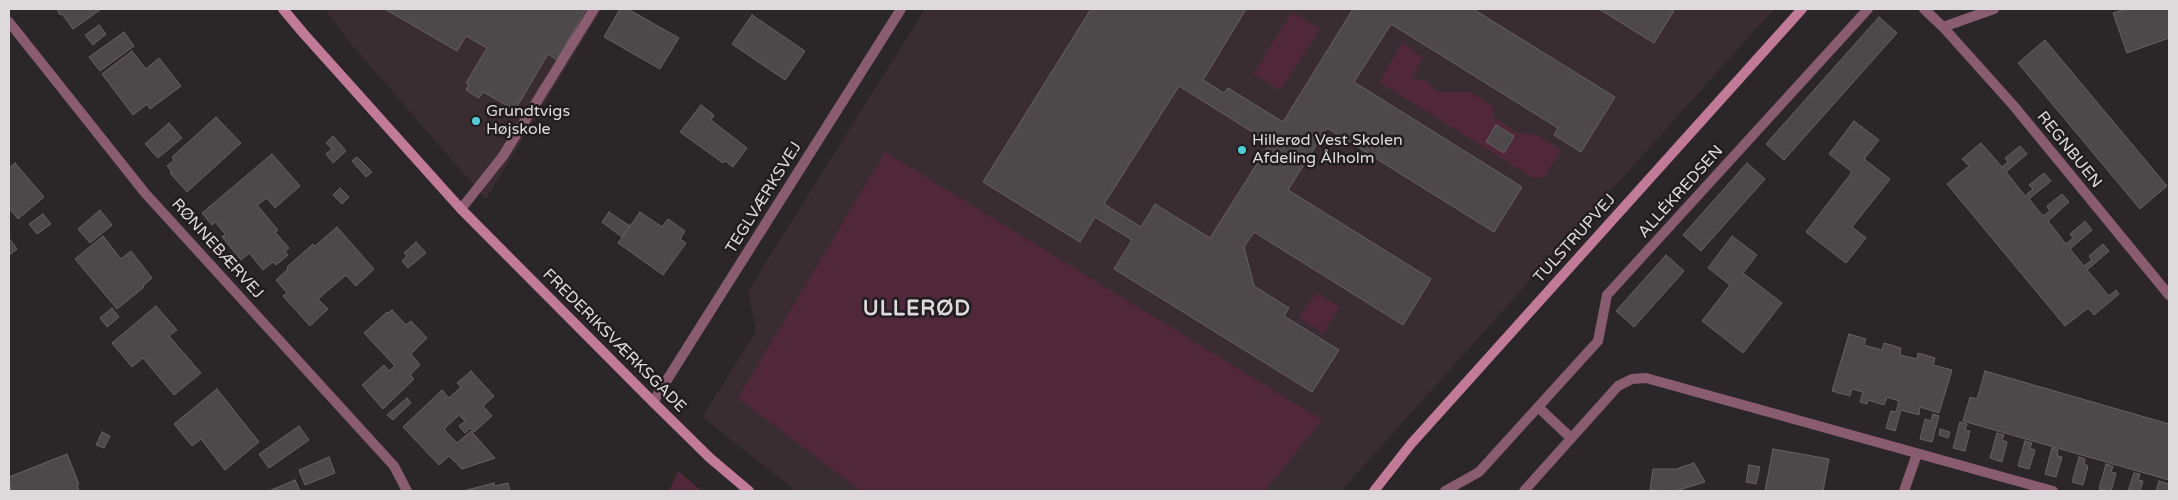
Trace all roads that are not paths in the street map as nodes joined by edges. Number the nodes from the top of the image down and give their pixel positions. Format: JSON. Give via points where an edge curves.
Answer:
{"nodes":[{"id":1,"x":283,"y":9,"type":"edge"},
{"id":2,"x":594,"y":9,"type":"edge"},
{"id":3,"x":900,"y":9,"type":"edge"},
{"id":4,"x":1802,"y":9,"type":"edge"},
{"id":5,"x":1868,"y":9,"type":"edge"},
{"id":6,"x":1924,"y":9,"type":"edge"},
{"id":7,"x":1994,"y":9,"type":"edge"},
{"id":8,"x":9,"y":22,"type":"edge"},
{"id":9,"x":1942,"y":27,"type":"junction"},
{"id":10,"x":461,"y":209,"type":"junction"},
{"id":11,"x":2169,"y":295,"type":"edge"},
{"id":12,"x":653,"y":402,"type":"junction"},
{"id":13,"x":1538,"y":407,"type":"junction"},
{"id":14,"x":1571,"y":438,"type":"junction"},
{"id":15,"x":1917,"y":454,"type":"junction"},
{"id":16,"x":407,"y":491,"type":"edge"},
{"id":17,"x":748,"y":491,"type":"edge"},
{"id":18,"x":1374,"y":491,"type":"edge"},
{"id":19,"x":1445,"y":491,"type":"edge"},
{"id":20,"x":1524,"y":491,"type":"edge"},
{"id":21,"x":1904,"y":491,"type":"edge"},
{"id":22,"x":2053,"y":491,"type":"edge"}],
"edges":[{"from":1,"to":10,"type":"street","name":"FREDERIKSVÆRKSGADE"},
{"from":2,"to":10,"type":"street","via":[[504,156]]},
{"from":3,"to":12,"type":"street","name":"TEGLVÆRKSVEJ"},
{"from":4,"to":18,"type":"street","name":"TULSTRUPVEJ","via":[[1411,444]]},
{"from":5,"to":13,"type":"street","name":"ALLÉKREDSEN","via":[[1607,295],[1598,341]]},
{"from":6,"to":9,"type":"street","name":"REGNBUEN"},
{"from":7,"to":9,"type":"street"},
{"from":8,"to":16,"type":"street","name":"RØNNEBÆRVEJ","via":[[145,193],[394,466]]},
{"from":9,"to":11,"type":"street","name":"REGNBUEN","via":[[2012,105]]},
{"from":10,"to":12,"type":"street","name":"FREDERIKSVÆRKSGADE"},
{"from":12,"to":17,"type":"street","name":"FREDERIKSVÆRKSGADE"},
{"from":13,"to":14,"type":"street"},
{"from":13,"to":19,"type":"street","name":"ALLÉKREDSEN","via":[[1479,472]]},
{"from":14,"to":15,"type":"street","via":[[1618,386],[1632,379],[1646,378]]},
{"from":14,"to":20,"type":"street"},
{"from":15,"to":21,"type":"street"},
{"from":15,"to":22,"type":"street"}]}
